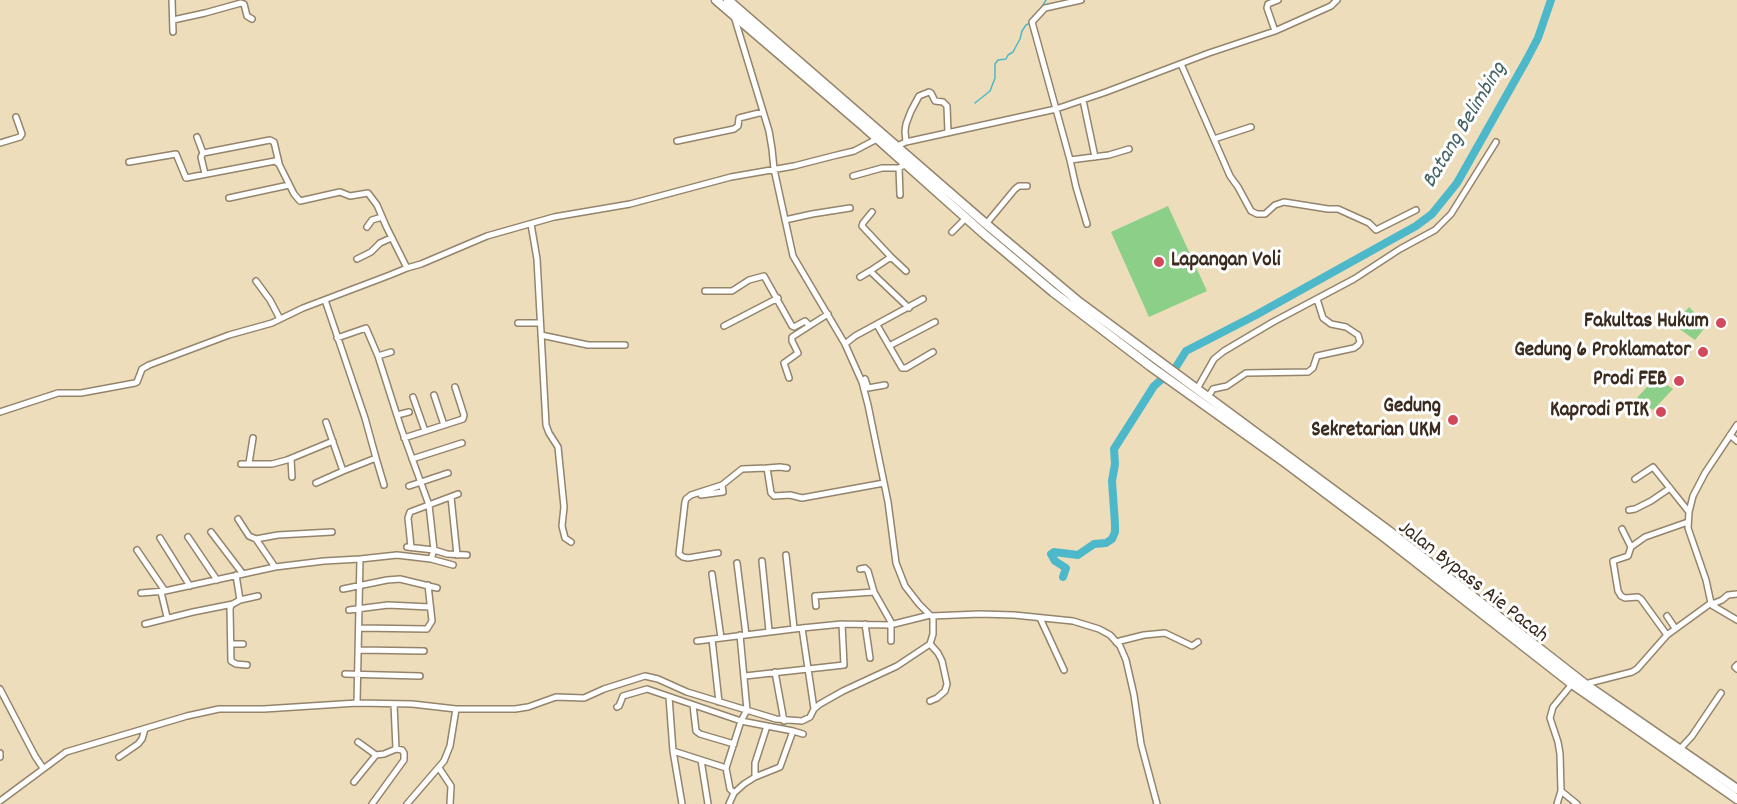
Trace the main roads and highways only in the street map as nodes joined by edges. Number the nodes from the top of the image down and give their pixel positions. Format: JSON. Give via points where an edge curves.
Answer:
{"nodes":[{"id":1,"x":716,"y":0,"type":"edge"},
{"id":2,"x":728,"y":0,"type":"edge"},
{"id":3,"x":961,"y":208,"type":"junction"},
{"id":4,"x":1192,"y":389,"type":"junction"},
{"id":5,"x":1541,"y":655,"type":"junction"},
{"id":6,"x":1622,"y":714,"type":"junction"},
{"id":7,"x":1737,"y":789,"type":"edge"},
{"id":8,"x":1737,"y":799,"type":"edge"}],
"edges":[{"from":1,"to":3,"type":"highway","via":[[903,166]]},
{"from":2,"to":3,"type":"highway","via":[[897,146]]},
{"from":3,"to":4,"type":"highway"},
{"from":3,"to":4,"type":"highway","via":[[967,218],[1053,292],[1150,366]]},
{"from":4,"to":5,"type":"highway","name":"Jalan Bypass Aie Pacah"},
{"from":4,"to":5,"type":"highway","via":[[1389,531]]},
{"from":5,"to":6,"type":"highway"},
{"from":5,"to":6,"type":"highway","name":"Jalan Bypass Aie Pacah","via":[[1572,684]]},
{"from":6,"to":7,"type":"highway"},
{"from":6,"to":8,"type":"highway","name":"Jalan Bypass Aie Pacah"}]}
